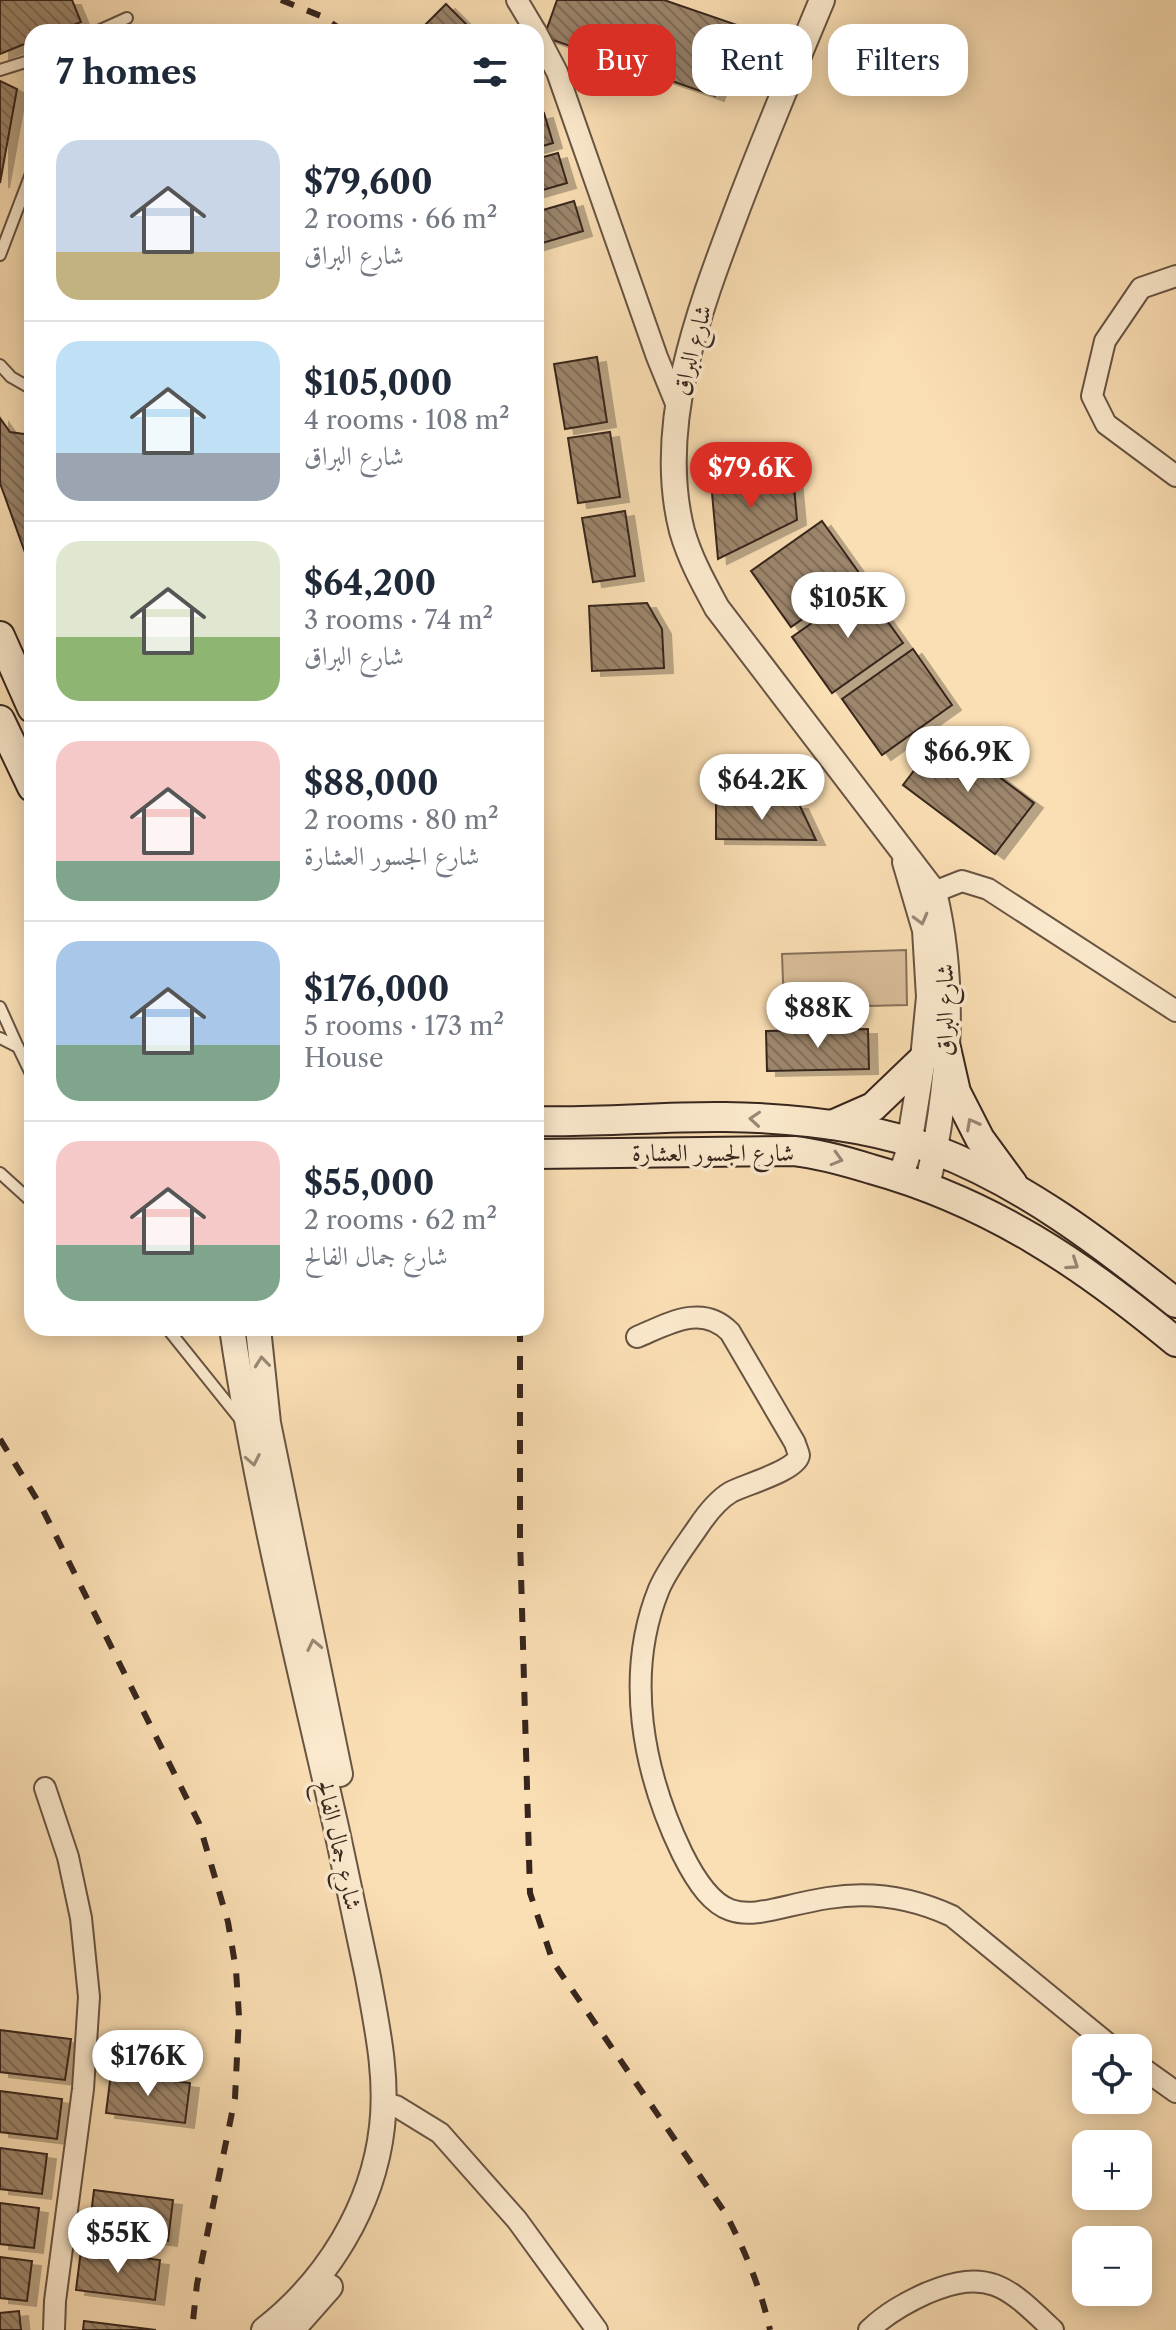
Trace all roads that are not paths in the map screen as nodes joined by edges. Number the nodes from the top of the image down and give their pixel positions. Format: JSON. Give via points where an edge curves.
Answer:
{"nodes":[{"id":1,"x":517,"y":0,"type":"edge"},
{"id":2,"x":822,"y":0,"type":"edge"},
{"id":3,"x":127,"y":18,"type":"dead end"},
{"id":4,"x":114,"y":24,"type":"edge"},
{"id":5,"x":531,"y":24,"type":"edge"},
{"id":6,"x":544,"y":47,"type":"edge"},
{"id":7,"x":24,"y":62,"type":"edge"},
{"id":8,"x":0,"y":70,"type":"edge"},
{"id":9,"x":24,"y":192,"type":"edge"},
{"id":10,"x":0,"y":255,"type":"edge"},
{"id":11,"x":1176,"y":276,"type":"edge"},
{"id":12,"x":0,"y":365,"type":"edge"},
{"id":13,"x":24,"y":384,"type":"edge"},
{"id":14,"x":677,"y":406,"type":"junction"},
{"id":15,"x":1176,"y":476,"type":"edge"},
{"id":16,"x":0,"y":636,"type":"edge"},
{"id":17,"x":24,"y":690,"type":"edge"},
{"id":18,"x":0,"y":720,"type":"edge"},
{"id":19,"x":24,"y":770,"type":"edge"},
{"id":20,"x":899,"y":845,"type":"junction"},
{"id":21,"x":934,"y":892,"type":"junction"},
{"id":22,"x":0,"y":1007,"type":"edge"},
{"id":23,"x":1176,"y":1011,"type":"edge"},
{"id":24,"x":0,"y":1038,"type":"edge"},
{"id":25,"x":18,"y":1047,"type":"junction"},
{"id":26,"x":934,"y":1053,"type":"junction"},
{"id":27,"x":24,"y":1059,"type":"edge"},
{"id":28,"x":544,"y":1121,"type":"edge"},
{"id":29,"x":832,"y":1125,"type":"junction"},
{"id":30,"x":922,"y":1147,"type":"junction"},
{"id":31,"x":544,"y":1154,"type":"edge"},
{"id":32,"x":0,"y":1173,"type":"edge"},
{"id":33,"x":900,"y":1177,"type":"junction"},
{"id":34,"x":927,"y":1186,"type":"junction"},
{"id":35,"x":1016,"y":1188,"type":"junction"},
{"id":36,"x":24,"y":1195,"type":"edge"},
{"id":37,"x":1176,"y":1303,"type":"edge"},
{"id":38,"x":173,"y":1336,"type":"edge"},
{"id":39,"x":233,"y":1336,"type":"edge"},
{"id":40,"x":259,"y":1336,"type":"edge"},
{"id":41,"x":637,"y":1337,"type":"dead end"},
{"id":42,"x":1176,"y":1342,"type":"edge"},
{"id":43,"x":246,"y":1427,"type":"junction"},
{"id":44,"x":45,"y":1788,"type":"dead end"},
{"id":45,"x":1096,"y":2034,"type":"edge"},
{"id":46,"x":1152,"y":2075,"type":"edge"},
{"id":47,"x":1176,"y":2092,"type":"edge"},
{"id":48,"x":396,"y":2106,"type":"junction"},
{"id":49,"x":54,"y":2330,"type":"edge"},
{"id":50,"x":264,"y":2330,"type":"edge"},
{"id":51,"x":292,"y":2330,"type":"edge"},
{"id":52,"x":597,"y":2330,"type":"edge"},
{"id":53,"x":869,"y":2330,"type":"edge"},
{"id":54,"x":1053,"y":2330,"type":"edge"}],
"edges":[{"from":1,"to":5,"type":"street"},
{"from":2,"to":14,"type":"street","name":"شارع البراق","via":[[696,322]]},
{"from":3,"to":4,"type":"lane"},
{"from":6,"to":14,"type":"street"},
{"from":7,"to":8,"type":"lane"},
{"from":9,"to":10,"type":"lane"},
{"from":11,"to":15,"type":"street","via":[[1141,288],[1105,341],[1092,396],[1106,424]]},
{"from":12,"to":13,"type":"lane"},
{"from":14,"to":20,"type":"street","name":"شارع البراق","via":[[677,494],[682,530],[697,571],[717,608]]},
{"from":16,"to":17,"type":"main road"},
{"from":18,"to":19,"type":"main road"},
{"from":20,"to":21,"type":"street","name":"شارع البراق"},
{"from":20,"to":26,"type":"street","name":"شارع البراق","one_way":true,"via":[[925,930]]},
{"from":21,"to":23,"type":"street","via":[[962,881],[988,889]]},
{"from":21,"to":26,"type":"street","name":"شارع البراق","via":[[946,959]]},
{"from":22,"to":25,"type":"lane"},
{"from":24,"to":25,"type":"lane"},
{"from":25,"to":27,"type":"lane"},
{"from":26,"to":29,"type":"main road","via":[[873,1107]]},
{"from":26,"to":30,"type":"street","name":"شارع البراق"},
{"from":35,"to":26,"type":"main road","one_way":true,"via":[[980,1139]]},
{"from":29,"to":28,"type":"main road","name":"شارع الجسور العشارة","one_way":true,"via":[[727,1117]]},
{"from":29,"to":30,"type":"main road","name":"شارع الجسور العشارة"},
{"from":30,"to":33,"type":"street","name":"شارع البراق"},
{"from":30,"to":34,"type":"street","name":"شارع البراق"},
{"from":30,"to":35,"type":"main road","name":"شارع الجسور العشارة"},
{"from":31,"to":33,"type":"main road","name":"شارع الجسور العشارة","one_way":true,"via":[[794,1151]]},
{"from":32,"to":36,"type":"lane"},
{"from":33,"to":34,"type":"main road","name":"شارع الجسور العشارة"},
{"from":34,"to":42,"type":"main road","name":"شارع الجسور العشارة","one_way":true,"via":[[998,1217],[1058,1254],[1117,1293]]},
{"from":35,"to":37,"type":"main road","name":"شارع الجسور العشارة"},
{"from":38,"to":43,"type":"lane"},
{"from":39,"to":43,"type":"street","name":"شارع جمال الفالح"},
{"from":48,"to":40,"type":"street","name":"شارع جمال الفالح","one_way":true,"via":[[389,2023],[268,1423]]},
{"from":41,"to":45,"type":"street","via":[[680,1319],[719,1321],[799,1454],[788,1468],[720,1501],[660,1586],[646,1627],[641,1658],[644,1740],[666,1819],[694,1877],[715,1903],[735,1912],[760,1914],[829,1898],[882,1896],[924,1903],[952,1916]]},
{"from":43,"to":50,"type":"street","name":"شارع جمال الفالح","one_way":true,"via":[[359,1935],[378,2028],[384,2101],[372,2176],[361,2207],[318,2277]]},
{"from":44,"to":49,"type":"street","via":[[78,1902],[89,1997]]},
{"from":46,"to":47,"type":"street"},
{"from":48,"to":51,"type":"street","name":"شارع جمال الفالح","via":[[381,2192],[355,2251]]},
{"from":48,"to":52,"type":"street","via":[[450,2144],[517,2220]]},
{"from":53,"to":54,"type":"street","via":[[899,2305],[952,2282],[976,2280],[1019,2299]]}]}
